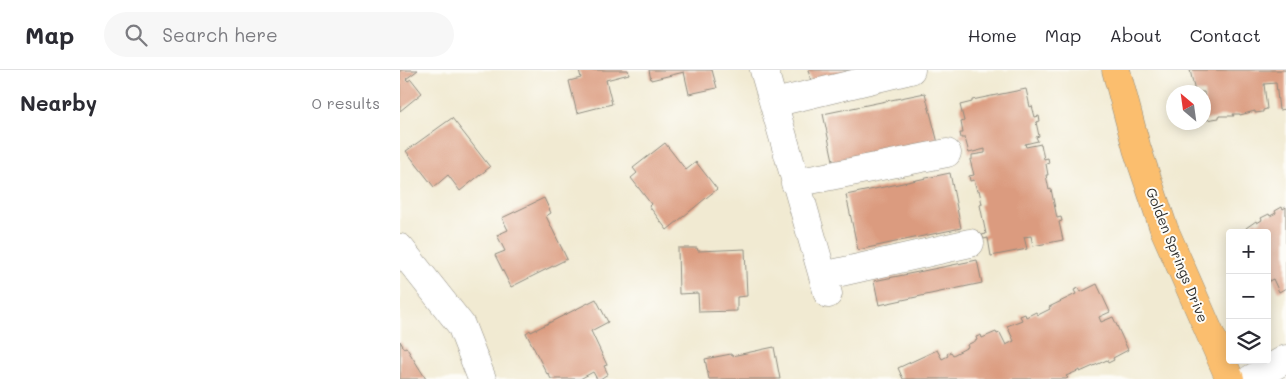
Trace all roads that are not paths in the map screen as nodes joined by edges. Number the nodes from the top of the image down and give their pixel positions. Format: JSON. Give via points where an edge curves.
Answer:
{"nodes":[{"id":1,"x":764,"y":70,"type":"edge"},
{"id":2,"x":911,"y":70,"type":"edge"},
{"id":3,"x":1116,"y":70,"type":"edge"},
{"id":4,"x":774,"y":103,"type":"junction"},
{"id":5,"x":946,"y":153,"type":"dead end"},
{"id":6,"x":795,"y":183,"type":"junction"},
{"id":7,"x":970,"y":244,"type":"dead end"},
{"id":8,"x":400,"y":248,"type":"edge"},
{"id":9,"x":1286,"y":359,"type":"edge"},
{"id":10,"x":482,"y":379,"type":"edge"},
{"id":11,"x":1230,"y":379,"type":"edge"},
{"id":12,"x":1251,"y":379,"type":"edge"}],
"edges":[{"from":1,"to":4,"type":"street"},
{"from":2,"to":4,"type":"street"},
{"from":3,"to":11,"type":"main road","name":"Golden Springs Drive","via":[[1137,149],[1164,229]]},
{"from":4,"to":6,"type":"street"},
{"from":5,"to":6,"type":"street"},
{"from":6,"to":7,"type":"street","via":[[825,285]]},
{"from":8,"to":10,"type":"street","via":[[461,325]]},
{"from":9,"to":12,"type":"street"}]}
